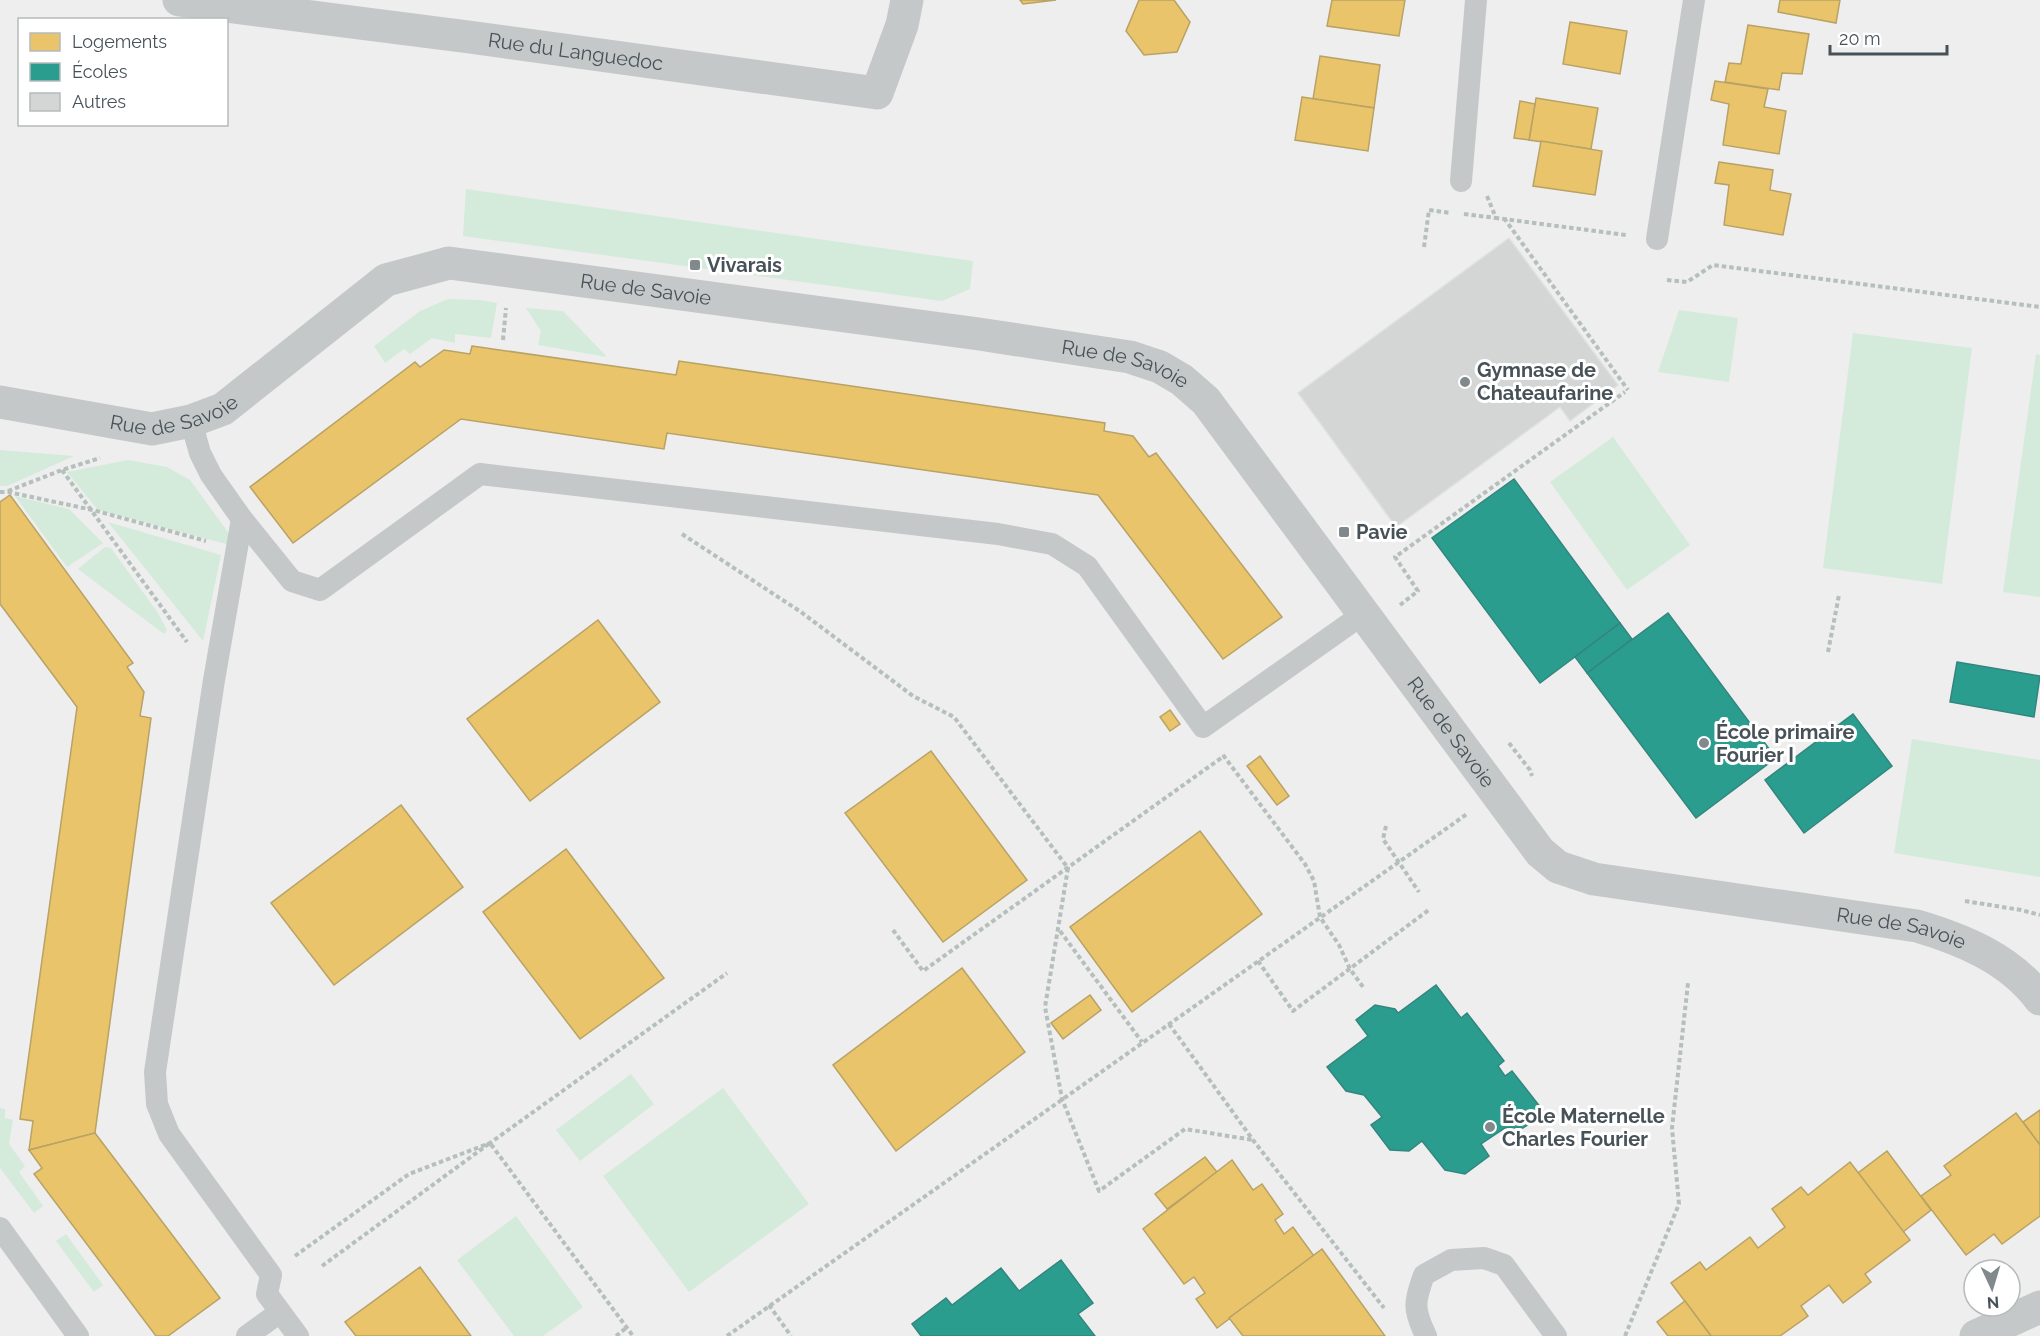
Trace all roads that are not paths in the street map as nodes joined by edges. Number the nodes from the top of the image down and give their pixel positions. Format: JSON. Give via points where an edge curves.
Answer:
{"nodes":[{"id":1,"x":179,"y":0,"type":"edge"},
{"id":2,"x":907,"y":0,"type":"edge"},
{"id":3,"x":1476,"y":0,"type":"edge"},
{"id":4,"x":1694,"y":0,"type":"edge"},
{"id":5,"x":1461,"y":181,"type":"road end"},
{"id":6,"x":1657,"y":239,"type":"road end"},
{"id":7,"x":0,"y":402,"type":"edge"},
{"id":8,"x":191,"y":422,"type":"junction"},
{"id":9,"x":242,"y":519,"type":"junction"},
{"id":10,"x":1363,"y":614,"type":"junction"},
{"id":11,"x":2040,"y":999,"type":"edge"},
{"id":12,"x":0,"y":1228,"type":"edge"},
{"id":13,"x":2040,"y":1307,"type":"edge"},
{"id":14,"x":280,"y":1312,"type":"junction"},
{"id":15,"x":1422,"y":1327,"type":"edge"},
{"id":16,"x":78,"y":1336,"type":"edge"},
{"id":17,"x":247,"y":1336,"type":"edge"},
{"id":18,"x":298,"y":1336,"type":"edge"},
{"id":19,"x":1557,"y":1336,"type":"edge"},
{"id":20,"x":1976,"y":1336,"type":"edge"}],
"edges":[{"from":1,"to":2,"type":"street","name":"Rue du Languedoc","via":[[877,93]]},
{"from":3,"to":5,"type":"lane"},
{"from":4,"to":6,"type":"lane"},
{"from":7,"to":8,"type":"street","name":"Rue de Savoie","via":[[152,429]]},
{"from":8,"to":9,"type":"lane","via":[[211,475]]},
{"from":8,"to":10,"type":"street","name":"Rue de Savoie","via":[[223,409],[386,280],[449,263],[1130,357],[1160,367],[1206,401]]},
{"from":9,"to":10,"type":"lane","via":[[292,581],[320,590],[480,474],[998,534],[1052,544],[1087,566],[1203,727]]},
{"from":9,"to":14,"type":"lane","via":[[155,1072],[157,1104],[169,1134],[271,1275],[267,1294]]},
{"from":10,"to":11,"type":"street","name":"Rue de Savoie","via":[[1540,852],[1558,867],[1594,879],[1917,926],[1979,949],[2009,968]]},
{"from":12,"to":16,"type":"lane"},
{"from":13,"to":20,"type":"street"},
{"from":14,"to":17,"type":"lane"},
{"from":14,"to":18,"type":"lane"},
{"from":15,"to":19,"type":"lane","via":[[1416,1299],[1424,1275],[1451,1260],[1484,1257],[1504,1264]]}]}
